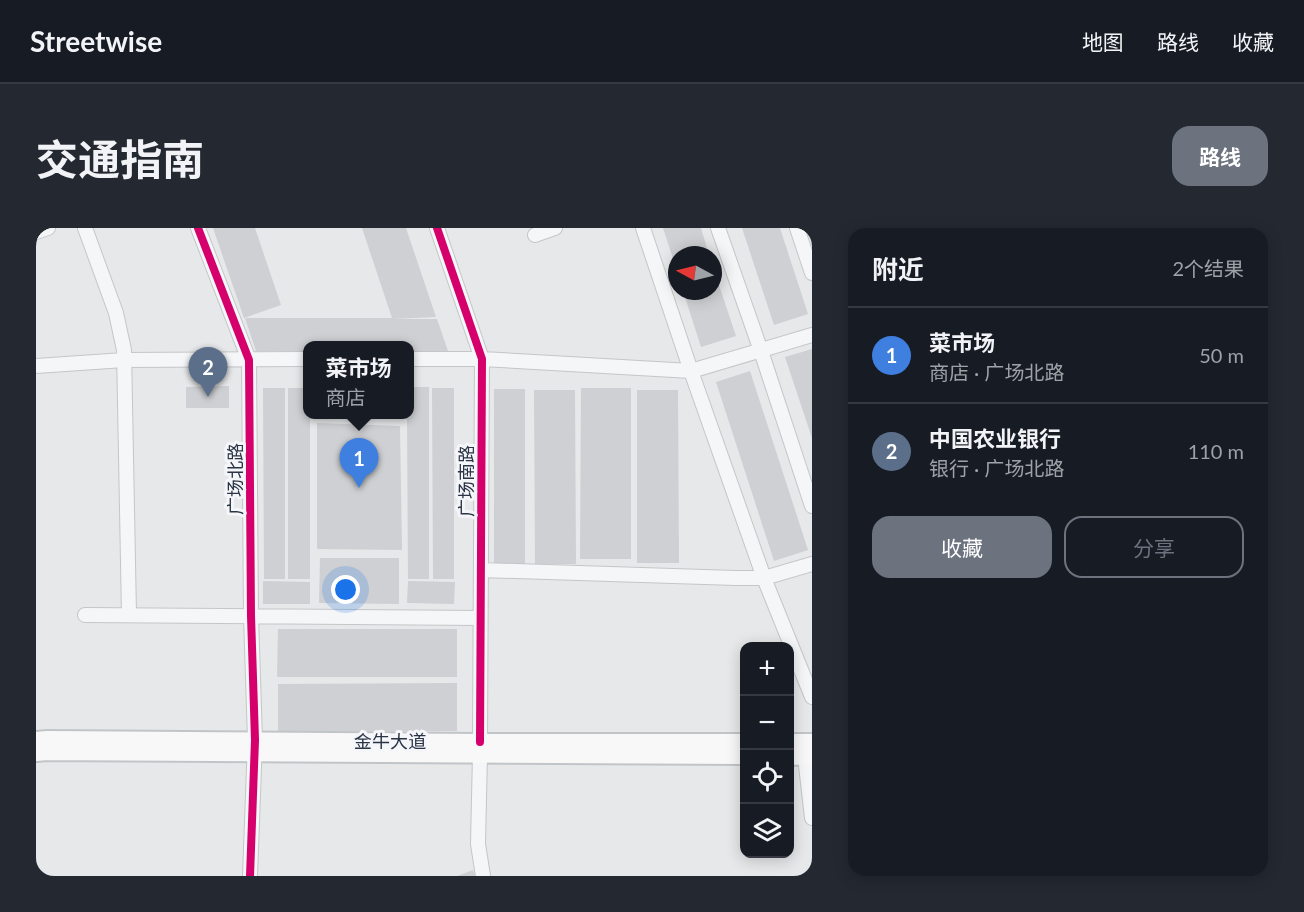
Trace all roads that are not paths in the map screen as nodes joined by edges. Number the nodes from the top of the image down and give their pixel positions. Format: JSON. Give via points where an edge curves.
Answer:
{"nodes":[{"id":1,"x":48,"y":228,"type":"edge"},
{"id":2,"x":85,"y":228,"type":"edge"},
{"id":3,"x":198,"y":228,"type":"edge"},
{"id":4,"x":437,"y":228,"type":"edge"},
{"id":5,"x":555,"y":228,"type":"edge"},
{"id":6,"x":643,"y":228,"type":"edge"},
{"id":7,"x":718,"y":228,"type":"edge"},
{"id":8,"x":797,"y":228,"type":"edge"},
{"id":9,"x":36,"y":232,"type":"edge"},
{"id":10,"x":535,"y":235,"type":"dead end"},
{"id":11,"x":812,"y":273,"type":"edge"},
{"id":12,"x":812,"y":335,"type":"edge"},
{"id":13,"x":761,"y":351,"type":"junction"},
{"id":14,"x":303,"y":359,"type":"edge"},
{"id":15,"x":414,"y":359,"type":"edge"},
{"id":16,"x":482,"y":359,"type":"junction"},
{"id":17,"x":124,"y":360,"type":"junction"},
{"id":18,"x":249,"y":360,"type":"junction"},
{"id":19,"x":36,"y":366,"type":"edge"},
{"id":20,"x":691,"y":371,"type":"junction"},
{"id":21,"x":812,"y":506,"type":"edge"},
{"id":22,"x":812,"y":564,"type":"edge"},
{"id":23,"x":481,"y":570,"type":"junction"},
{"id":24,"x":764,"y":578,"type":"junction"},
{"id":25,"x":85,"y":615,"type":"dead end"},
{"id":26,"x":129,"y":615,"type":"junction"},
{"id":27,"x":251,"y":616,"type":"junction"},
{"id":28,"x":480,"y":618,"type":"junction"},
{"id":29,"x":812,"y":697,"type":"edge"},
{"id":30,"x":36,"y":740,"type":"edge"},
{"id":31,"x":740,"y":742,"type":"edge"},
{"id":32,"x":255,"y":747,"type":"junction"},
{"id":33,"x":480,"y":748,"type":"junction"},
{"id":34,"x":36,"y":753,"type":"edge"},
{"id":35,"x":805,"y":753,"type":"edge"},
{"id":36,"x":740,"y":756,"type":"edge"},
{"id":37,"x":812,"y":818,"type":"edge"},
{"id":38,"x":250,"y":876,"type":"edge"},
{"id":39,"x":483,"y":876,"type":"edge"}],
"edges":[{"from":1,"to":9,"type":"street"},
{"from":2,"to":17,"type":"street","via":[[116,313]]},
{"from":3,"to":18,"type":"street","name":"广场北路"},
{"from":4,"to":16,"type":"street","name":"广场南路"},
{"from":5,"to":10,"type":"street"},
{"from":6,"to":20,"type":"street"},
{"from":7,"to":13,"type":"street"},
{"from":8,"to":11,"type":"street"},
{"from":12,"to":13,"type":"street"},
{"from":13,"to":20,"type":"street"},
{"from":13,"to":21,"type":"street"},
{"from":14,"to":18,"type":"street"},
{"from":15,"to":16,"type":"street"},
{"from":16,"to":20,"type":"street"},
{"from":16,"to":23,"type":"street","name":"广场南路"},
{"from":17,"to":18,"type":"street"},
{"from":17,"to":19,"type":"street"},
{"from":17,"to":26,"type":"street"},
{"from":18,"to":27,"type":"street","name":"广场北路"},
{"from":20,"to":24,"type":"street"},
{"from":22,"to":24,"type":"street"},
{"from":23,"to":24,"type":"street"},
{"from":23,"to":28,"type":"street","name":"广场南路"},
{"from":24,"to":29,"type":"street"},
{"from":25,"to":26,"type":"street"},
{"from":26,"to":27,"type":"street"},
{"from":27,"to":28,"type":"street"},
{"from":27,"to":32,"type":"street","name":"广场北路"},
{"from":28,"to":33,"type":"street","name":"广场南路"},
{"from":30,"to":32,"type":"main road","name":"金牛大道"},
{"from":31,"to":33,"type":"main road","name":"金牛大道"},
{"from":32,"to":33,"type":"main road","name":"金牛大道"},
{"from":32,"to":34,"type":"main road","name":"金牛大道"},
{"from":32,"to":38,"type":"street","name":"广场北路"},
{"from":33,"to":36,"type":"main road","name":"金牛大道"},
{"from":33,"to":39,"type":"street","name":"广场南路","via":[[478,844]]},
{"from":35,"to":37,"type":"street"}]}
